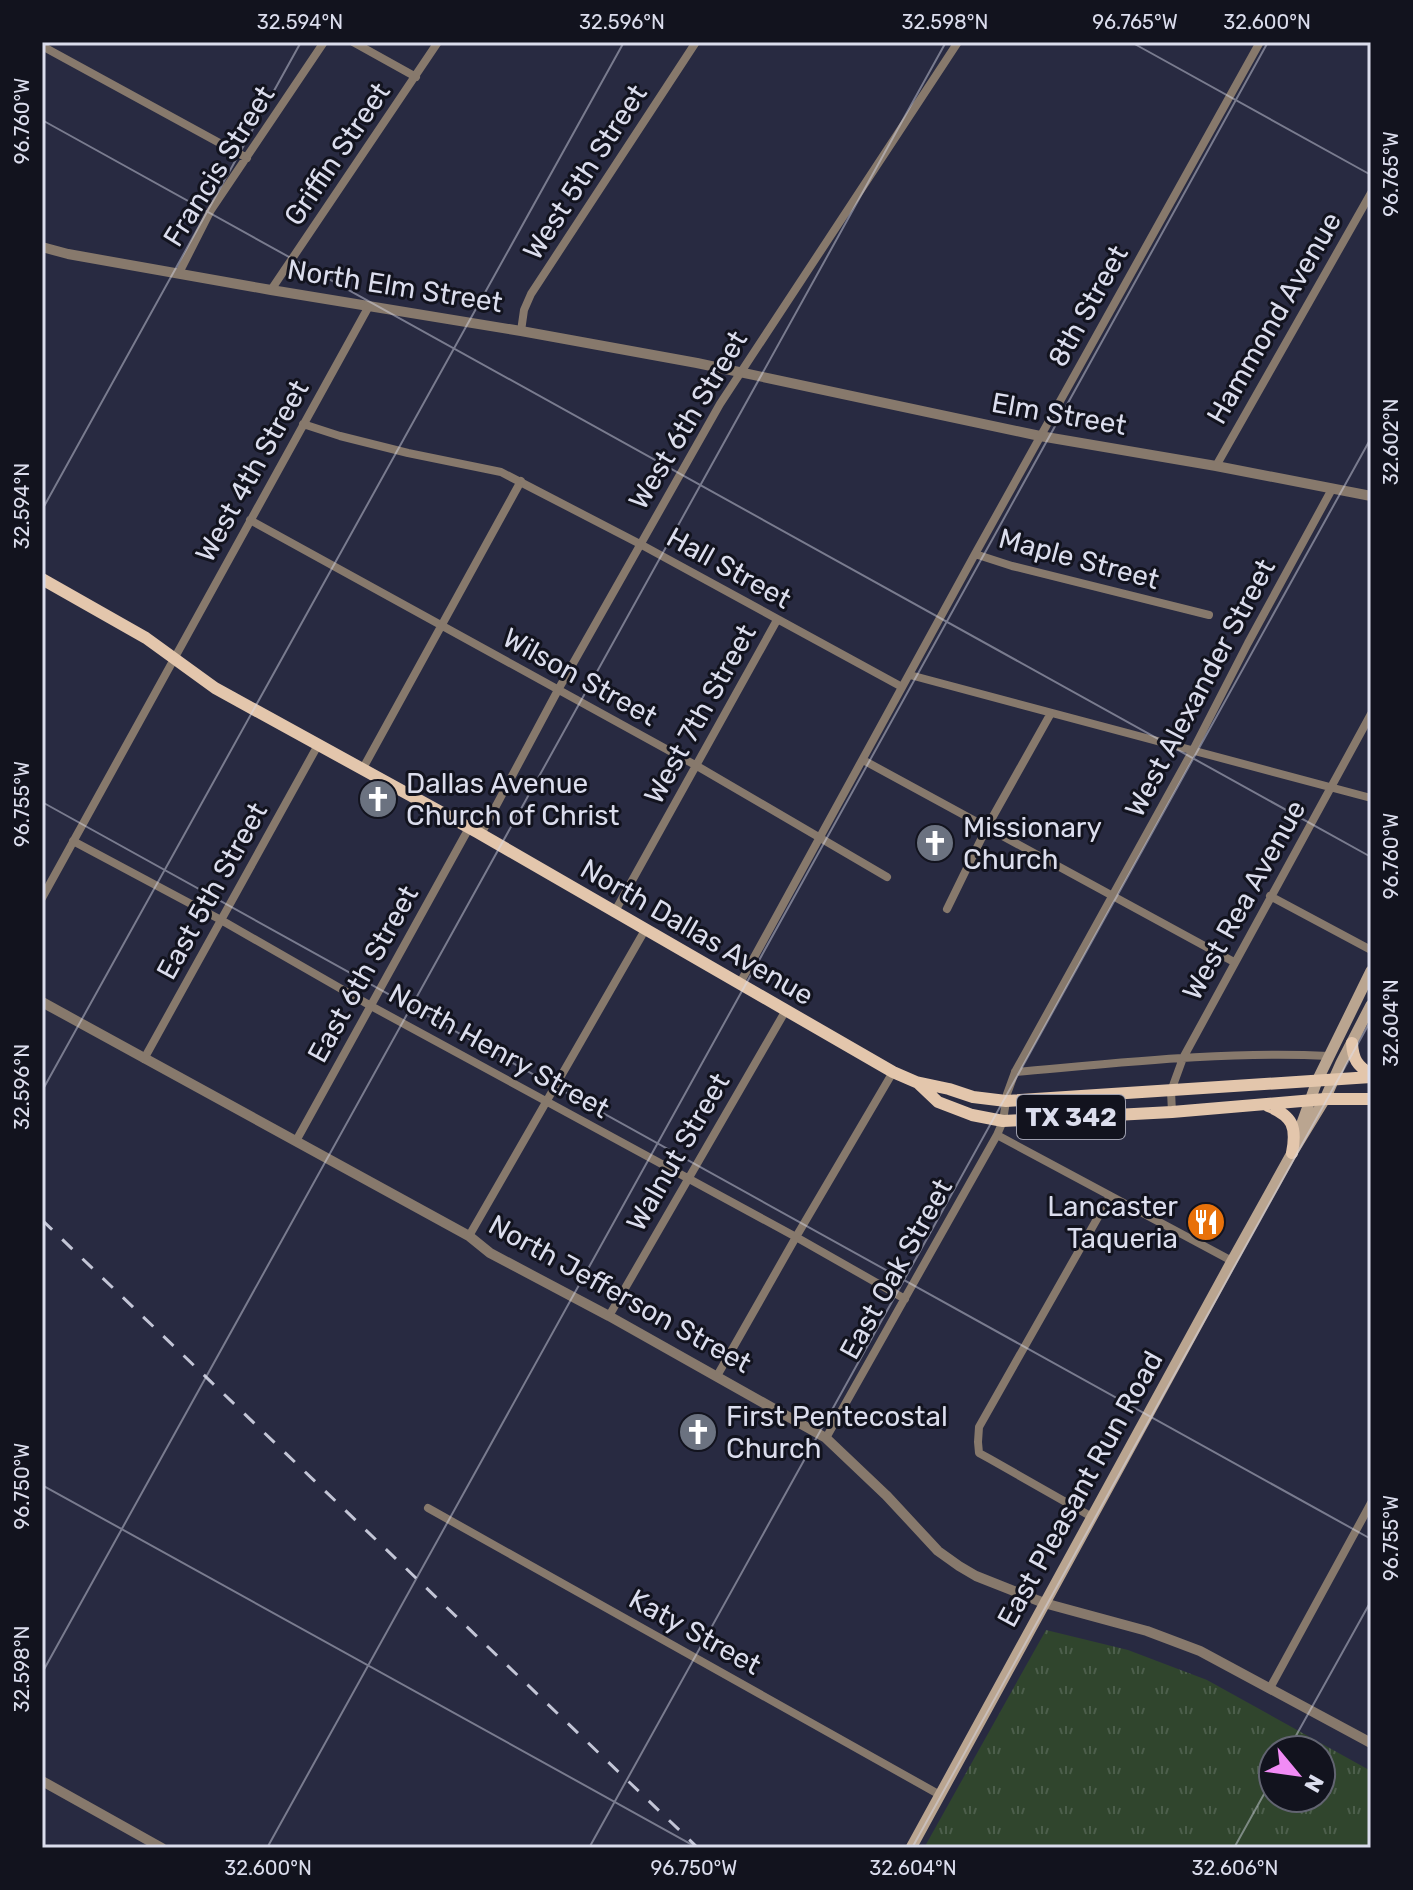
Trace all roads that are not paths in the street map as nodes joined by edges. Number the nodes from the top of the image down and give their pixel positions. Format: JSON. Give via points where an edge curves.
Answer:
{"nodes":[{"id":1,"x":324,"y":42,"type":"edge"},
{"id":2,"x":353,"y":42,"type":"edge"},
{"id":3,"x":438,"y":42,"type":"edge"},
{"id":4,"x":696,"y":42,"type":"edge"},
{"id":5,"x":958,"y":42,"type":"edge"},
{"id":6,"x":1260,"y":42,"type":"edge"},
{"id":7,"x":42,"y":46,"type":"edge"},
{"id":8,"x":416,"y":77,"type":"junction"},
{"id":9,"x":247,"y":158,"type":"junction"},
{"id":10,"x":1371,"y":193,"type":"edge"},
{"id":11,"x":42,"y":247,"type":"edge"},
{"id":12,"x":179,"y":273,"type":"junction"},
{"id":13,"x":271,"y":290,"type":"junction"},
{"id":14,"x":369,"y":306,"type":"junction"},
{"id":15,"x":521,"y":331,"type":"junction"},
{"id":16,"x":740,"y":372,"type":"junction"},
{"id":17,"x":303,"y":424,"type":"junction"},
{"id":18,"x":1040,"y":436,"type":"junction"},
{"id":19,"x":1216,"y":466,"type":"junction"},
{"id":20,"x":521,"y":481,"type":"junction"},
{"id":21,"x":1332,"y":489,"type":"junction"},
{"id":22,"x":1371,"y":496,"type":"edge"},
{"id":23,"x":250,"y":520,"type":"junction"},
{"id":24,"x":640,"y":544,"type":"junction"},
{"id":25,"x":975,"y":554,"type":"junction"},
{"id":26,"x":42,"y":579,"type":"edge"},
{"id":27,"x":1209,"y":615,"type":"dead end"},
{"id":28,"x":777,"y":620,"type":"junction"},
{"id":29,"x":441,"y":627,"type":"junction"},
{"id":30,"x":173,"y":657,"type":"junction"},
{"id":31,"x":910,"y":675,"type":"junction"},
{"id":32,"x":902,"y":687,"type":"junction"},
{"id":33,"x":558,"y":690,"type":"junction"},
{"id":34,"x":1051,"y":713,"type":"junction"},
{"id":35,"x":1371,"y":714,"type":"edge"},
{"id":36,"x":318,"y":745,"type":"junction"},
{"id":37,"x":1193,"y":750,"type":"junction"},
{"id":38,"x":863,"y":760,"type":"junction"},
{"id":39,"x":697,"y":766,"type":"junction"},
{"id":40,"x":362,"y":770,"type":"junction"},
{"id":41,"x":1330,"y":787,"type":"junction"},
{"id":42,"x":1371,"y":798,"type":"edge"},
{"id":43,"x":987,"y":827,"type":"junction"},
{"id":44,"x":475,"y":831,"type":"junction"},
{"id":45,"x":821,"y":838,"type":"junction"},
{"id":46,"x":73,"y":841,"type":"junction"},
{"id":47,"x":887,"y":877,"type":"dead end"},
{"id":48,"x":1270,"y":896,"type":"junction"},
{"id":49,"x":1113,"y":897,"type":"junction"},
{"id":50,"x":42,"y":898,"type":"edge"},
{"id":51,"x":947,"y":909,"type":"dead end"},
{"id":52,"x":614,"y":913,"type":"junction"},
{"id":53,"x":221,"y":920,"type":"junction"},
{"id":54,"x":645,"y":930,"type":"junction"},
{"id":55,"x":1371,"y":950,"type":"edge"},
{"id":56,"x":1234,"y":962,"type":"junction"},
{"id":57,"x":1371,"y":971,"type":"edge"},
{"id":58,"x":740,"y":983,"type":"junction"},
{"id":59,"x":42,"y":1002,"type":"edge"},
{"id":60,"x":1371,"y":1005,"type":"edge"},
{"id":61,"x":371,"y":1006,"type":"junction"},
{"id":62,"x":786,"y":1010,"type":"junction"},
{"id":63,"x":1352,"y":1043,"type":"junction"},
{"id":64,"x":1329,"y":1056,"type":"junction"},
{"id":65,"x":1183,"y":1058,"type":"junction"},
{"id":66,"x":144,"y":1059,"type":"junction"},
{"id":67,"x":893,"y":1072,"type":"junction"},
{"id":68,"x":1015,"y":1072,"type":"junction"},
{"id":69,"x":1371,"y":1076,"type":"edge"},
{"id":70,"x":1334,"y":1079,"type":"junction"},
{"id":71,"x":1317,"y":1081,"type":"junction"},
{"id":72,"x":916,"y":1082,"type":"junction"},
{"id":73,"x":1171,"y":1091,"type":"junction"},
{"id":74,"x":1325,"y":1099,"type":"junction"},
{"id":75,"x":1371,"y":1099,"type":"edge"},
{"id":76,"x":1006,"y":1101,"type":"junction"},
{"id":77,"x":1308,"y":1101,"type":"junction"},
{"id":78,"x":547,"y":1102,"type":"junction"},
{"id":79,"x":1265,"y":1105,"type":"junction"},
{"id":80,"x":1172,"y":1112,"type":"junction"},
{"id":81,"x":1003,"y":1121,"type":"junction"},
{"id":82,"x":997,"y":1135,"type":"junction"},
{"id":83,"x":296,"y":1141,"type":"junction"},
{"id":84,"x":1292,"y":1153,"type":"junction"},
{"id":85,"x":688,"y":1178,"type":"junction"},
{"id":86,"x":1110,"y":1196,"type":"junction"},
{"id":87,"x":469,"y":1236,"type":"junction"},
{"id":88,"x":796,"y":1237,"type":"junction"},
{"id":89,"x":1232,"y":1261,"type":"junction"},
{"id":90,"x":905,"y":1299,"type":"junction"},
{"id":91,"x":609,"y":1316,"type":"junction"},
{"id":92,"x":717,"y":1376,"type":"junction"},
{"id":93,"x":826,"y":1438,"type":"junction"},
{"id":94,"x":1371,"y":1503,"type":"edge"},
{"id":95,"x":428,"y":1508,"type":"dead end"},
{"id":96,"x":1092,"y":1517,"type":"junction"},
{"id":97,"x":1044,"y":1603,"type":"junction"},
{"id":98,"x":1270,"y":1688,"type":"junction"},
{"id":99,"x":1371,"y":1743,"type":"edge"},
{"id":100,"x":42,"y":1781,"type":"edge"},
{"id":101,"x":940,"y":1795,"type":"junction"},
{"id":102,"x":162,"y":1848,"type":"edge"},
{"id":103,"x":911,"y":1848,"type":"edge"}],
"edges":[{"from":1,"to":9,"type":"street","name":"Francis Street"},
{"from":2,"to":8,"type":"street"},
{"from":3,"to":8,"type":"street","name":"Griffin Street"},
{"from":4,"to":15,"type":"street","name":"West 5th Street","via":[[531,294]]},
{"from":5,"to":16,"type":"street","name":"West 6th Street"},
{"from":6,"to":18,"type":"street","name":"8th Street"},
{"from":7,"to":9,"type":"street"},
{"from":8,"to":13,"type":"street","name":"Griffin Street"},
{"from":9,"to":12,"type":"street","name":"Francis Street","via":[[211,210]]},
{"from":10,"to":19,"type":"street","name":"Hammond Avenue"},
{"from":11,"to":12,"type":"street","name":"North Elm Street"},
{"from":12,"to":13,"type":"street","name":"North Elm Street"},
{"from":13,"to":14,"type":"street","name":"North Elm Street"},
{"from":14,"to":15,"type":"street","name":"North Elm Street"},
{"from":14,"to":17,"type":"street","name":"West 4th Street"},
{"from":15,"to":16,"type":"street","name":"North Elm Street"},
{"from":16,"to":18,"type":"street","name":"Elm Street"},
{"from":16,"to":24,"type":"street","name":"West 6th Street"},
{"from":17,"to":20,"type":"street","name":"Hall Street"},
{"from":17,"to":23,"type":"street","name":"West 4th Street"},
{"from":18,"to":19,"type":"street","name":"Elm Street"},
{"from":18,"to":25,"type":"street","name":"8th Street"},
{"from":19,"to":21,"type":"street","name":"Elm Street"},
{"from":20,"to":24,"type":"street","name":"Hall Street"},
{"from":20,"to":29,"type":"street"},
{"from":21,"to":22,"type":"street","name":"Elm Street"},
{"from":21,"to":37,"type":"street","name":"West Alexander Street"},
{"from":23,"to":29,"type":"street","name":"Wilson Street"},
{"from":23,"to":30,"type":"street","name":"West 4th Street"},
{"from":24,"to":28,"type":"street","name":"Hall Street"},
{"from":24,"to":33,"type":"street","name":"West 6th Street"},
{"from":25,"to":27,"type":"street","name":"Maple Street"},
{"from":25,"to":31,"type":"street","name":"8th Street"},
{"from":26,"to":30,"type":"main road","name":"North Dallas Avenue","number":"TX 342"},
{"from":28,"to":32,"type":"street","name":"Hall Street"},
{"from":28,"to":39,"type":"street","name":"West 7th Street"},
{"from":29,"to":33,"type":"street","name":"Wilson Street"},
{"from":29,"to":40,"type":"street"},
{"from":30,"to":36,"type":"main road","name":"North Dallas Avenue","number":"TX 342","via":[[215,688]]},
{"from":30,"to":46,"type":"street","name":"West 4th Street"},
{"from":31,"to":32,"type":"street","name":"8th Street"},
{"from":31,"to":34,"type":"street"},
{"from":32,"to":38,"type":"street"},
{"from":33,"to":39,"type":"street","name":"Wilson Street"},
{"from":33,"to":44,"type":"street","name":"West 6th Street"},
{"from":34,"to":37,"type":"street"},
{"from":34,"to":43,"type":"street"},
{"from":35,"to":41,"type":"street","name":"West Rea Avenue"},
{"from":36,"to":40,"type":"main road","name":"North Dallas Avenue","number":"TX 342"},
{"from":36,"to":53,"type":"street","name":"East 5th Street"},
{"from":37,"to":41,"type":"street"},
{"from":37,"to":49,"type":"street","name":"West Alexander Street"},
{"from":38,"to":43,"type":"street"},
{"from":38,"to":45,"type":"street"},
{"from":39,"to":45,"type":"street","name":"Wilson Street"},
{"from":39,"to":52,"type":"street","name":"West 7th Street"},
{"from":40,"to":44,"type":"main road","name":"North Dallas Avenue","number":"TX 342"},
{"from":41,"to":42,"type":"street"},
{"from":41,"to":48,"type":"street","name":"West Rea Avenue"},
{"from":43,"to":49,"type":"street"},
{"from":43,"to":51,"type":"street"},
{"from":44,"to":52,"type":"main road","name":"North Dallas Avenue","number":"TX 342"},
{"from":44,"to":61,"type":"street","name":"East 6th Street"},
{"from":45,"to":47,"type":"street","name":"Wilson Street"},
{"from":45,"to":58,"type":"street"},
{"from":46,"to":50,"type":"street","name":"West 4th Street"},
{"from":46,"to":53,"type":"street","name":"North Henry Street"},
{"from":48,"to":55,"type":"street"},
{"from":48,"to":56,"type":"street","name":"West Rea Avenue"},
{"from":49,"to":56,"type":"street"},
{"from":49,"to":68,"type":"street","name":"West Alexander Street"},
{"from":52,"to":54,"type":"main road","name":"North Dallas Avenue","number":"TX 342"},
{"from":53,"to":61,"type":"street","name":"North Henry Street"},
{"from":53,"to":66,"type":"street","name":"East 5th Street"},
{"from":54,"to":58,"type":"main road","name":"North Dallas Avenue","number":"TX 342"},
{"from":54,"to":78,"type":"street"},
{"from":56,"to":65,"type":"street","name":"West Rea Avenue"},
{"from":57,"to":64,"type":"main road"},
{"from":58,"to":62,"type":"main road","name":"North Dallas Avenue","number":"TX 342"},
{"from":59,"to":66,"type":"street","name":"North Jefferson Street"},
{"from":60,"to":63,"type":"main road"},
{"from":61,"to":78,"type":"street","name":"North Henry Street"},
{"from":61,"to":83,"type":"street","name":"East 6th Street"},
{"from":62,"to":67,"type":"main road","name":"North Dallas Avenue","number":"TX 342"},
{"from":62,"to":85,"type":"street","name":"Walnut Street"},
{"from":63,"to":69,"type":"main road","via":[[1355,1062]]},
{"from":63,"to":70,"type":"main road"},
{"from":64,"to":65,"type":"street"},
{"from":64,"to":71,"type":"main road"},
{"from":65,"to":68,"type":"street"},
{"from":65,"to":73,"type":"street","name":"West Rea Avenue"},
{"from":66,"to":83,"type":"street","name":"North Jefferson Street"},
{"from":67,"to":72,"type":"main road","name":"North Dallas Avenue","number":"TX 342"},
{"from":67,"to":88,"type":"street"},
{"from":68,"to":76,"type":"street","name":"West Alexander Street"},
{"from":69,"to":70,"type":"main road","name":"North Dallas Avenue","number":"TX 342"},
{"from":70,"to":71,"type":"main road","name":"North Dallas Avenue","number":"TX 342"},
{"from":70,"to":74,"type":"main road"},
{"from":71,"to":73,"type":"main road","name":"North Dallas Avenue","number":"TX 342"},
{"from":71,"to":77,"type":"main road"},
{"from":72,"to":76,"type":"main road","name":"North Dallas Avenue","number":"TX 342"},
{"from":72,"to":81,"type":"main road","name":"North Dallas Avenue","number":"TX 342","via":[[938,1102]]},
{"from":73,"to":76,"type":"main road","name":"North Dallas Avenue","number":"TX 342"},
{"from":73,"to":80,"type":"street","name":"West Rea Avenue"},
{"from":74,"to":75,"type":"main road","name":"North Dallas Avenue","number":"TX 342"},
{"from":74,"to":77,"type":"main road","name":"North Dallas Avenue","number":"TX 342"},
{"from":74,"to":84,"type":"main road"},
{"from":76,"to":81,"type":"street","name":"West Alexander Street"},
{"from":77,"to":79,"type":"main road","name":"North Dallas Avenue","number":"TX 342"},
{"from":77,"to":84,"type":"main road"},
{"from":78,"to":85,"type":"street","name":"North Henry Street"},
{"from":78,"to":87,"type":"street"},
{"from":79,"to":80,"type":"main road","name":"North Dallas Avenue","number":"TX 342"},
{"from":79,"to":84,"type":"main road","via":[[1286,1115],[1293,1125]]},
{"from":80,"to":81,"type":"main road","name":"North Dallas Avenue","number":"TX 342"},
{"from":81,"to":82,"type":"street","name":"East Oak Street"},
{"from":82,"to":86,"type":"street"},
{"from":82,"to":90,"type":"street","name":"East Oak Street"},
{"from":83,"to":87,"type":"street","name":"North Jefferson Street"},
{"from":84,"to":89,"type":"main road","name":"East Pleasant Run Road"},
{"from":85,"to":88,"type":"street","name":"North Henry Street"},
{"from":85,"to":91,"type":"street","name":"Walnut Street"},
{"from":86,"to":89,"type":"street"},
{"from":86,"to":96,"type":"street","via":[[979,1427],[978,1442],[979,1453]]},
{"from":87,"to":91,"type":"street","name":"North Jefferson Street","via":[[490,1253]]},
{"from":88,"to":90,"type":"street","name":"North Henry Street"},
{"from":88,"to":92,"type":"street"},
{"from":89,"to":96,"type":"main road","name":"East Pleasant Run Road"},
{"from":90,"to":93,"type":"street","name":"East Oak Street"},
{"from":91,"to":92,"type":"street","name":"North Jefferson Street"},
{"from":92,"to":93,"type":"street","name":"North Jefferson Street"},
{"from":93,"to":97,"type":"street","name":"North Jefferson Street","via":[[938,1551],[976,1576]]},
{"from":94,"to":98,"type":"street"},
{"from":95,"to":101,"type":"street","name":"Katy Street"},
{"from":96,"to":97,"type":"main road","name":"East Pleasant Run Road"},
{"from":97,"to":98,"type":"street","name":"North Jefferson Street","via":[[1167,1638]]},
{"from":97,"to":101,"type":"main road","name":"East Pleasant Run Road"},
{"from":98,"to":99,"type":"street","name":"North Jefferson Street"},
{"from":100,"to":102,"type":"street"},
{"from":101,"to":103,"type":"main road","name":"East Pleasant Run Road"}]}
